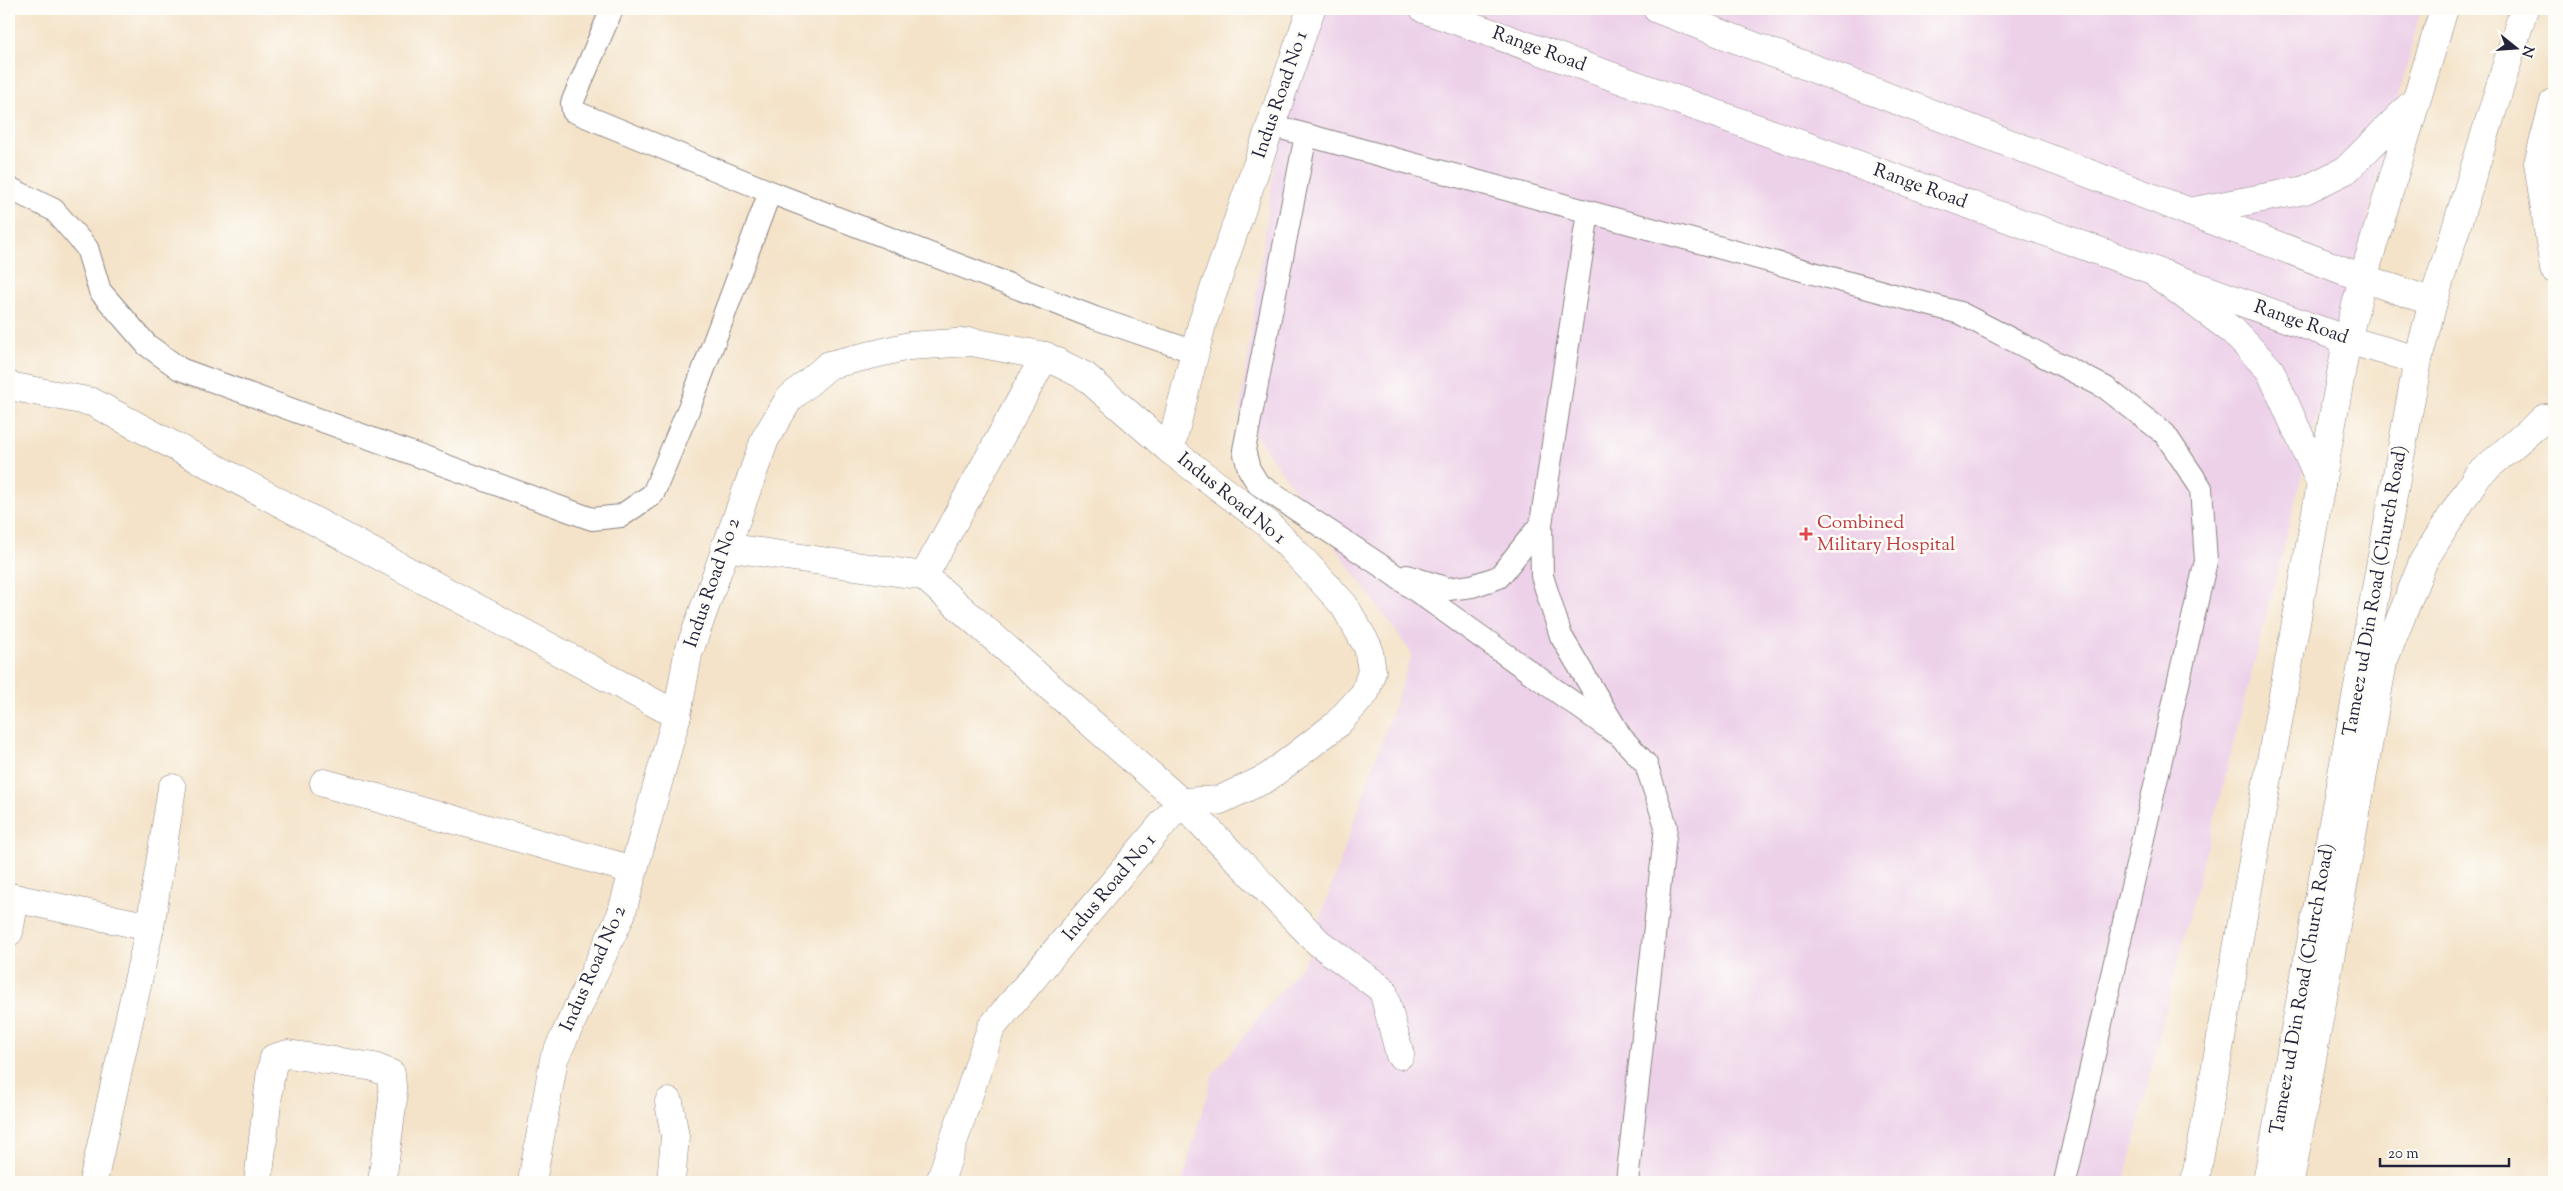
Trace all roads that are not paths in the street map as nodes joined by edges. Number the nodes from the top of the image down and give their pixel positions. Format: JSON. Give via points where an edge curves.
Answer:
{"nodes":[{"id":1,"x":612,"y":9,"type":"edge"},
{"id":2,"x":1311,"y":9,"type":"edge"},
{"id":3,"x":1424,"y":9,"type":"edge"},
{"id":4,"x":1657,"y":9,"type":"edge"},
{"id":5,"x":2444,"y":9,"type":"edge"},
{"id":6,"x":2524,"y":9,"type":"edge"},
{"id":7,"x":2416,"y":101,"type":"junction"},
{"id":8,"x":2554,"y":102,"type":"edge"},
{"id":9,"x":1270,"y":125,"type":"junction"},
{"id":10,"x":1306,"y":135,"type":"junction"},
{"id":11,"x":9,"y":188,"type":"edge"},
{"id":12,"x":770,"y":192,"type":"junction"},
{"id":13,"x":1588,"y":212,"type":"junction"},
{"id":14,"x":2189,"y":212,"type":"junction"},
{"id":15,"x":2554,"y":269,"type":"edge"},
{"id":16,"x":2150,"y":270,"type":"junction"},
{"id":17,"x":2363,"y":278,"type":"junction"},
{"id":18,"x":2432,"y":302,"type":"junction"},
{"id":19,"x":2347,"y":340,"type":"junction"},
{"id":20,"x":1195,"y":352,"type":"junction"},
{"id":21,"x":1045,"y":356,"type":"junction"},
{"id":22,"x":2418,"y":360,"type":"junction"},
{"id":23,"x":9,"y":386,"type":"edge"},
{"id":24,"x":2554,"y":418,"type":"edge"},
{"id":25,"x":1170,"y":450,"type":"junction"},
{"id":26,"x":2321,"y":484,"type":"junction"},
{"id":27,"x":1541,"y":524,"type":"junction"},
{"id":28,"x":725,"y":547,"type":"junction"},
{"id":29,"x":1386,"y":569,"type":"junction"},
{"id":30,"x":924,"y":576,"type":"junction"},
{"id":31,"x":678,"y":715,"type":"junction"},
{"id":32,"x":1621,"y":737,"type":"junction"},
{"id":33,"x":324,"y":784,"type":"dead end"},
{"id":34,"x":172,"y":788,"type":"dead end"},
{"id":35,"x":1181,"y":802,"type":"junction"},
{"id":36,"x":633,"y":870,"type":"junction"},
{"id":37,"x":12,"y":898,"type":"edge"},
{"id":38,"x":150,"y":927,"type":"junction"},
{"id":39,"x":9,"y":932,"type":"edge"},
{"id":40,"x":1400,"y":1055,"type":"dead end"},
{"id":41,"x":669,"y":1102,"type":"dead end"},
{"id":42,"x":92,"y":1182,"type":"edge"},
{"id":43,"x":258,"y":1182,"type":"edge"},
{"id":44,"x":382,"y":1182,"type":"edge"},
{"id":45,"x":532,"y":1182,"type":"edge"},
{"id":46,"x":671,"y":1182,"type":"edge"},
{"id":47,"x":940,"y":1182,"type":"edge"},
{"id":48,"x":1627,"y":1182,"type":"edge"},
{"id":49,"x":2065,"y":1182,"type":"edge"},
{"id":50,"x":2195,"y":1182,"type":"edge"},
{"id":51,"x":2267,"y":1182,"type":"edge"},
{"id":52,"x":2290,"y":1182,"type":"edge"}],
"edges":[{"from":1,"to":12,"type":"lane","via":[[572,103],[573,111]]},
{"from":2,"to":9,"type":"street","name":"Indus Road No 1"},
{"from":3,"to":16,"type":"street","name":"Range Road"},
{"from":4,"to":14,"type":"street"},
{"from":5,"to":7,"type":"street"},
{"from":6,"to":18,"type":"street","name":"Tameez ud Din Road (Church Road)"},
{"from":7,"to":14,"type":"street","via":[[2346,170],[2305,190]]},
{"from":7,"to":17,"type":"street"},
{"from":8,"to":15,"type":"street","via":[[2538,163]]},
{"from":9,"to":10,"type":"lane"},
{"from":9,"to":20,"type":"street","name":"Indus Road No 1"},
{"from":10,"to":13,"type":"lane"},
{"from":10,"to":29,"type":"lane","via":[[1244,450],[1249,469],[1258,484]]},
{"from":11,"to":12,"type":"lane","via":[[54,210],[87,248],[100,291],[147,345],[180,369],[592,519],[621,516],[654,494]]},
{"from":12,"to":20,"type":"lane","via":[[1096,318]]},
{"from":13,"to":27,"type":"lane"},
{"from":13,"to":49,"type":"lane","via":[[1960,313],[2106,388],[2166,434],[2201,488],[2206,561]]},
{"from":14,"to":17,"type":"street"},
{"from":16,"to":19,"type":"street","name":"Range Road"},
{"from":16,"to":26,"type":"street","via":[[2234,331],[2270,370]]},
{"from":17,"to":18,"type":"street"},
{"from":17,"to":19,"type":"street"},
{"from":18,"to":22,"type":"street","name":"Tameez ud Din Road (Church Road)"},
{"from":19,"to":22,"type":"street","name":"Range Road"},
{"from":19,"to":26,"type":"street"},
{"from":20,"to":25,"type":"street","name":"Indus Road No 1"},
{"from":21,"to":25,"type":"street","name":"Indus Road No 2","via":[[1084,376]]},
{"from":21,"to":28,"type":"street","name":"Indus Road No 2","via":[[972,342],[909,346],[829,365],[789,400],[765,439]]},
{"from":21,"to":30,"type":"street"},
{"from":22,"to":51,"type":"street","name":"Tameez ud Din Road (Church Road)"},
{"from":23,"to":31,"type":"street","via":[[92,402]]},
{"from":24,"to":52,"type":"street","via":[[2545,418],[2477,476],[2424,560],[2384,662]]},
{"from":25,"to":35,"type":"street","name":"Indus Road No 1","via":[[1268,524],[1344,605],[1368,647],[1372,671],[1366,693],[1336,725],[1267,778],[1220,800]]},
{"from":26,"to":50,"type":"street"},
{"from":27,"to":29,"type":"lane","via":[[1499,577],[1472,586],[1448,589]]},
{"from":27,"to":32,"type":"lane","via":[[1542,576],[1561,636]]},
{"from":28,"to":30,"type":"street"},
{"from":28,"to":31,"type":"street","name":"Indus Road No 2","via":[[688,654]]},
{"from":29,"to":32,"type":"lane"},
{"from":30,"to":35,"type":"street"},
{"from":31,"to":36,"type":"street","name":"Indus Road No 2"},
{"from":32,"to":48,"type":"lane","via":[[1646,764],[1666,826]]},
{"from":33,"to":36,"type":"street"},
{"from":34,"to":38,"type":"street"},
{"from":35,"to":40,"type":"street","via":[[1319,943],[1383,990]]},
{"from":35,"to":47,"type":"street","name":"Indus Road No 1","via":[[991,1028]]},
{"from":36,"to":45,"type":"street","name":"Indus Road No 2","via":[[621,915],[554,1059]]},
{"from":37,"to":38,"type":"street"},
{"from":37,"to":39,"type":"street"},
{"from":38,"to":42,"type":"street"},
{"from":41,"to":46,"type":"street","via":[[675,1137]]},
{"from":43,"to":44,"type":"street","via":[[274,1058],[288,1054],[374,1067],[391,1074],[393,1099]]}]}
